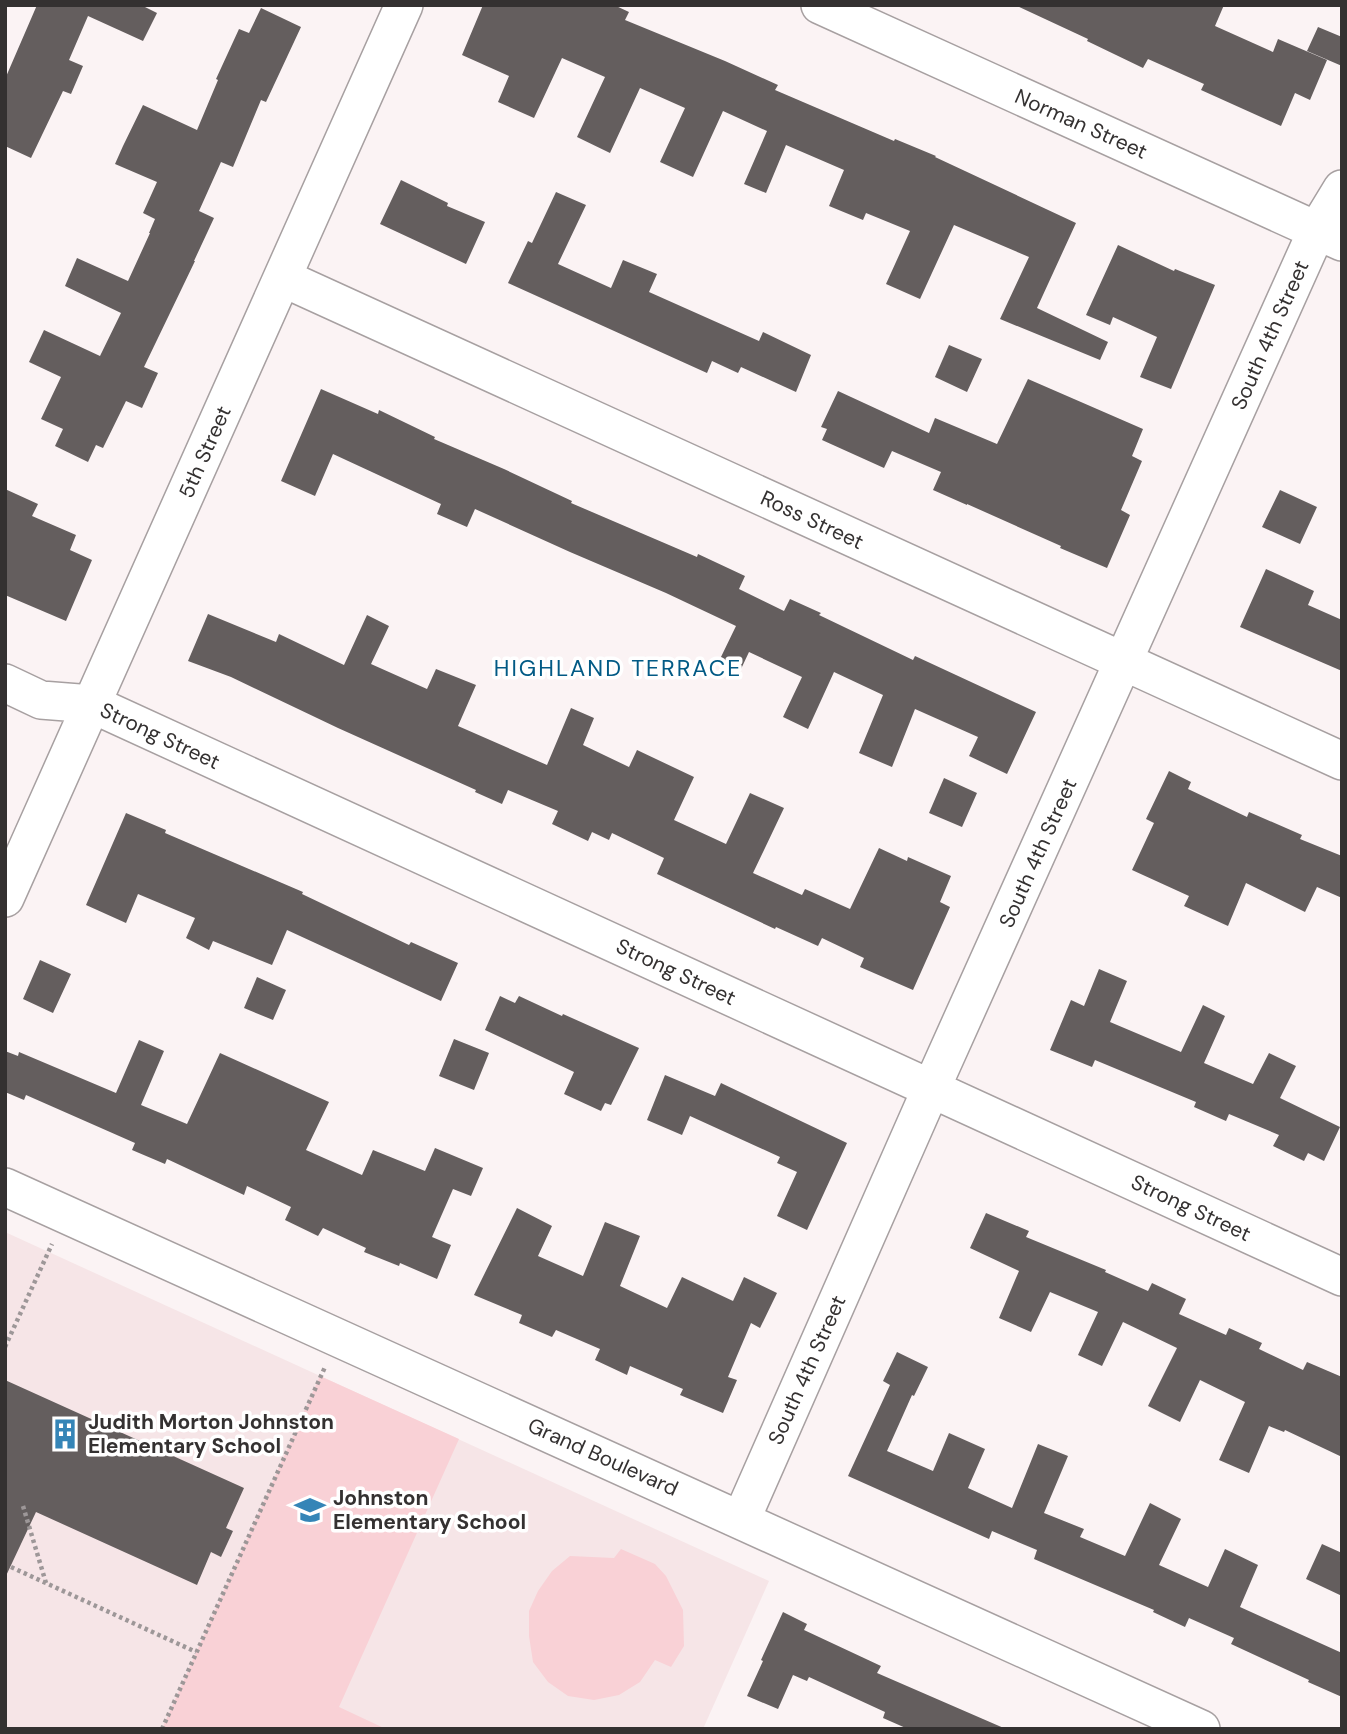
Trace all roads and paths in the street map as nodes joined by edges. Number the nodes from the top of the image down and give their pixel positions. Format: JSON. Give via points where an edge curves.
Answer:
{"nodes":[{"id":1,"x":404,"y":5,"type":"edge"},
{"id":2,"x":820,"y":5,"type":"edge"},
{"id":3,"x":1342,"y":189,"type":"edge"},
{"id":4,"x":1329,"y":236,"type":"edge"},
{"id":5,"x":283,"y":278,"type":"junction"},
{"id":6,"x":1124,"y":662,"type":"junction"},
{"id":7,"x":5,"y":683,"type":"edge"},
{"id":8,"x":92,"y":705,"type":"junction"},
{"id":9,"x":1342,"y":761,"type":"edge"},
{"id":10,"x":5,"y":898,"type":"edge"},
{"id":11,"x":931,"y":1089,"type":"junction"},
{"id":12,"x":5,"y":1187,"type":"edge"},
{"id":13,"x":66,"y":1214,"type":"junction"},
{"id":14,"x":1342,"y":1277,"type":"edge"},
{"id":15,"x":338,"y":1338,"type":"junction"},
{"id":16,"x":5,"y":1347,"type":"edge"},
{"id":17,"x":23,"y":1506,"type":"dead end"},
{"id":18,"x":741,"y":1520,"type":"junction"},
{"id":19,"x":11,"y":1567,"type":"dead end"},
{"id":20,"x":46,"y":1583,"type":"junction"},
{"id":21,"x":196,"y":1653,"type":"junction"},
{"id":22,"x":162,"y":1729,"type":"edge"},
{"id":23,"x":1200,"y":1729,"type":"edge"}],
"edges":[{"from":1,"to":5,"type":"street","name":"5th Street"},
{"from":2,"to":4,"type":"street","name":"Norman Street"},
{"from":3,"to":4,"type":"street","name":"South 4th Street"},
{"from":4,"to":6,"type":"street","name":"South 4th Street"},
{"from":5,"to":6,"type":"street","name":"Ross Street"},
{"from":5,"to":8,"type":"street","name":"5th Street"},
{"from":6,"to":9,"type":"street","name":"Ross Street"},
{"from":6,"to":11,"type":"street","name":"South 4th Street"},
{"from":7,"to":8,"type":"street","name":"Strong Street","via":[[41,700]]},
{"from":8,"to":10,"type":"street","name":"5th Street"},
{"from":8,"to":11,"type":"street","name":"Strong Street"},
{"from":11,"to":14,"type":"street","name":"Strong Street"},
{"from":11,"to":18,"type":"street","name":"South 4th Street"},
{"from":12,"to":13,"type":"street","name":"Grand Boulevard"},
{"from":13,"to":15,"type":"street","name":"Grand Boulevard"},
{"from":13,"to":16,"type":"path"},
{"from":15,"to":18,"type":"street","name":"Grand Boulevard"},
{"from":15,"to":21,"type":"path"},
{"from":17,"to":20,"type":"path"},
{"from":18,"to":23,"type":"street","name":"Grand Boulevard"},
{"from":19,"to":20,"type":"path"},
{"from":20,"to":21,"type":"path"},
{"from":21,"to":22,"type":"path"}]}
